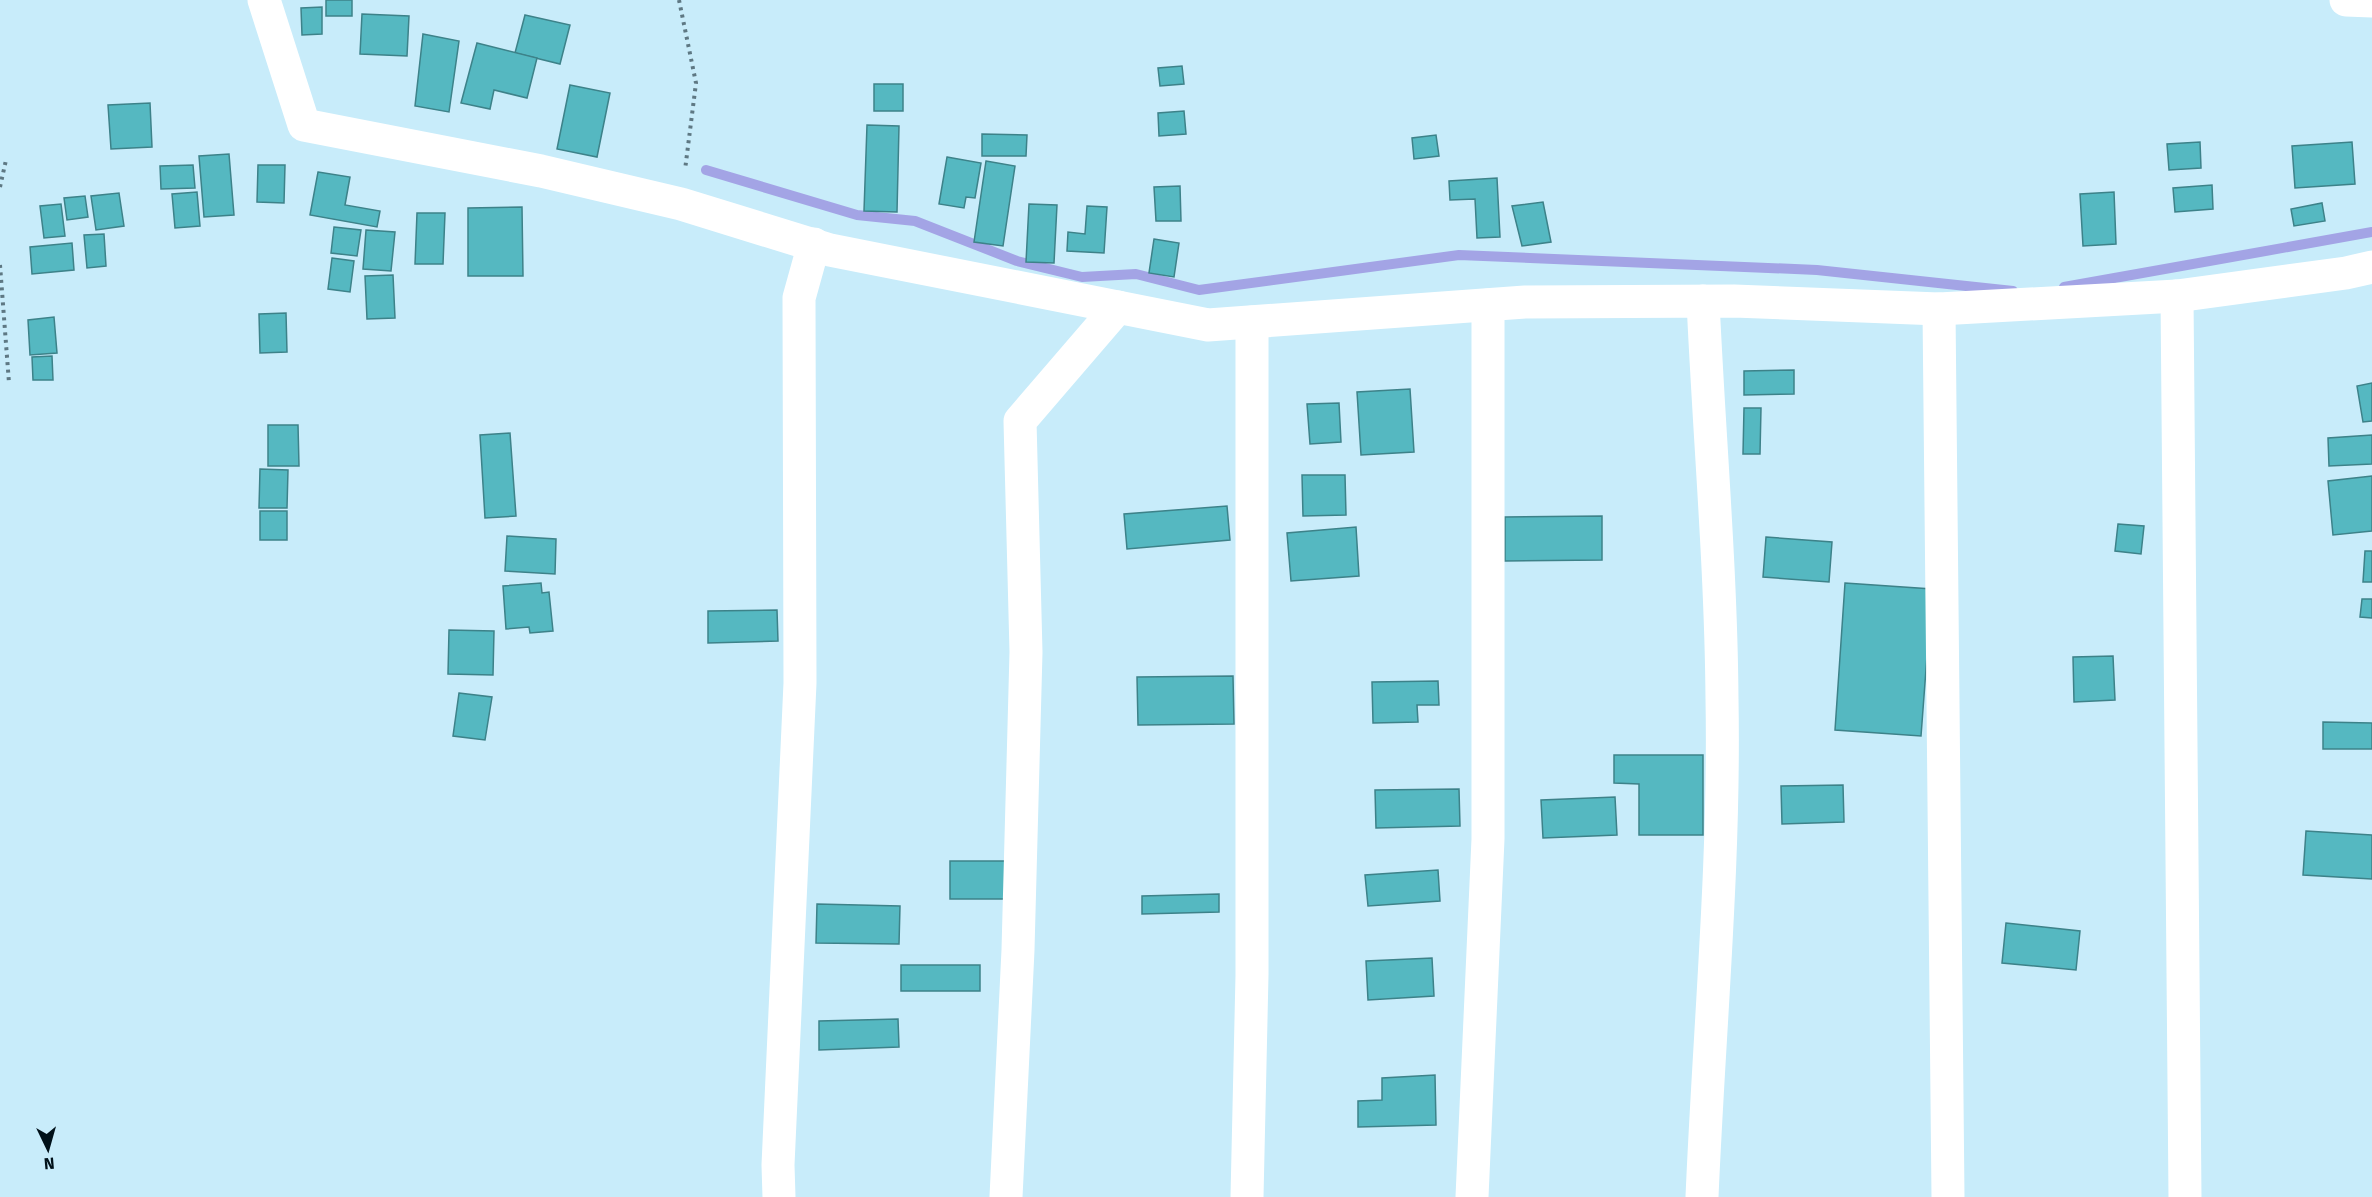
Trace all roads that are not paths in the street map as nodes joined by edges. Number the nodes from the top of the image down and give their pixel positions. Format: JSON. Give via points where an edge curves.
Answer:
{"nodes":[{"id":1,"x":264,"y":0,"type":"edge"},
{"id":2,"x":2346,"y":0,"type":"edge"},
{"id":3,"x":2372,"y":1,"type":"edge"},
{"id":4,"x":814,"y":244,"type":"junction"},
{"id":5,"x":2372,"y":267,"type":"edge"},
{"id":6,"x":2177,"y":296,"type":"junction"},
{"id":7,"x":1703,"y":301,"type":"junction"},
{"id":8,"x":1488,"y":305,"type":"junction"},
{"id":9,"x":1118,"y":307,"type":"junction"},
{"id":10,"x":1939,"y":309,"type":"junction"},
{"id":11,"x":1252,"y":322,"type":"junction"},
{"id":12,"x":780,"y":1197,"type":"edge"},
{"id":13,"x":1006,"y":1197,"type":"edge"},
{"id":14,"x":1247,"y":1197,"type":"edge"},
{"id":15,"x":1472,"y":1197,"type":"edge"},
{"id":16,"x":1702,"y":1197,"type":"edge"},
{"id":17,"x":1948,"y":1197,"type":"edge"},
{"id":18,"x":2185,"y":1197,"type":"edge"}],
"edges":[{"from":1,"to":4,"type":"street","via":[[304,125],[541,171],[681,204]]},
{"from":2,"to":3,"type":"street"},
{"from":4,"to":9,"type":"street"},
{"from":4,"to":12,"type":"street","via":[[799,298],[800,683],[778,1165]]},
{"from":5,"to":6,"type":"street"},
{"from":6,"to":10,"type":"street"},
{"from":6,"to":18,"type":"street"},
{"from":7,"to":8,"type":"street"},
{"from":7,"to":10,"type":"street"},
{"from":7,"to":16,"type":"street","via":[[1722,699],[1719,908],[1708,1043]]},
{"from":8,"to":11,"type":"street"},
{"from":8,"to":15,"type":"street","via":[[1488,839]]},
{"from":9,"to":11,"type":"street","via":[[1208,325]]},
{"from":9,"to":13,"type":"street","via":[[1020,421],[1026,652]]},
{"from":10,"to":17,"type":"street"},
{"from":11,"to":14,"type":"street","via":[[1252,975]]}]}
